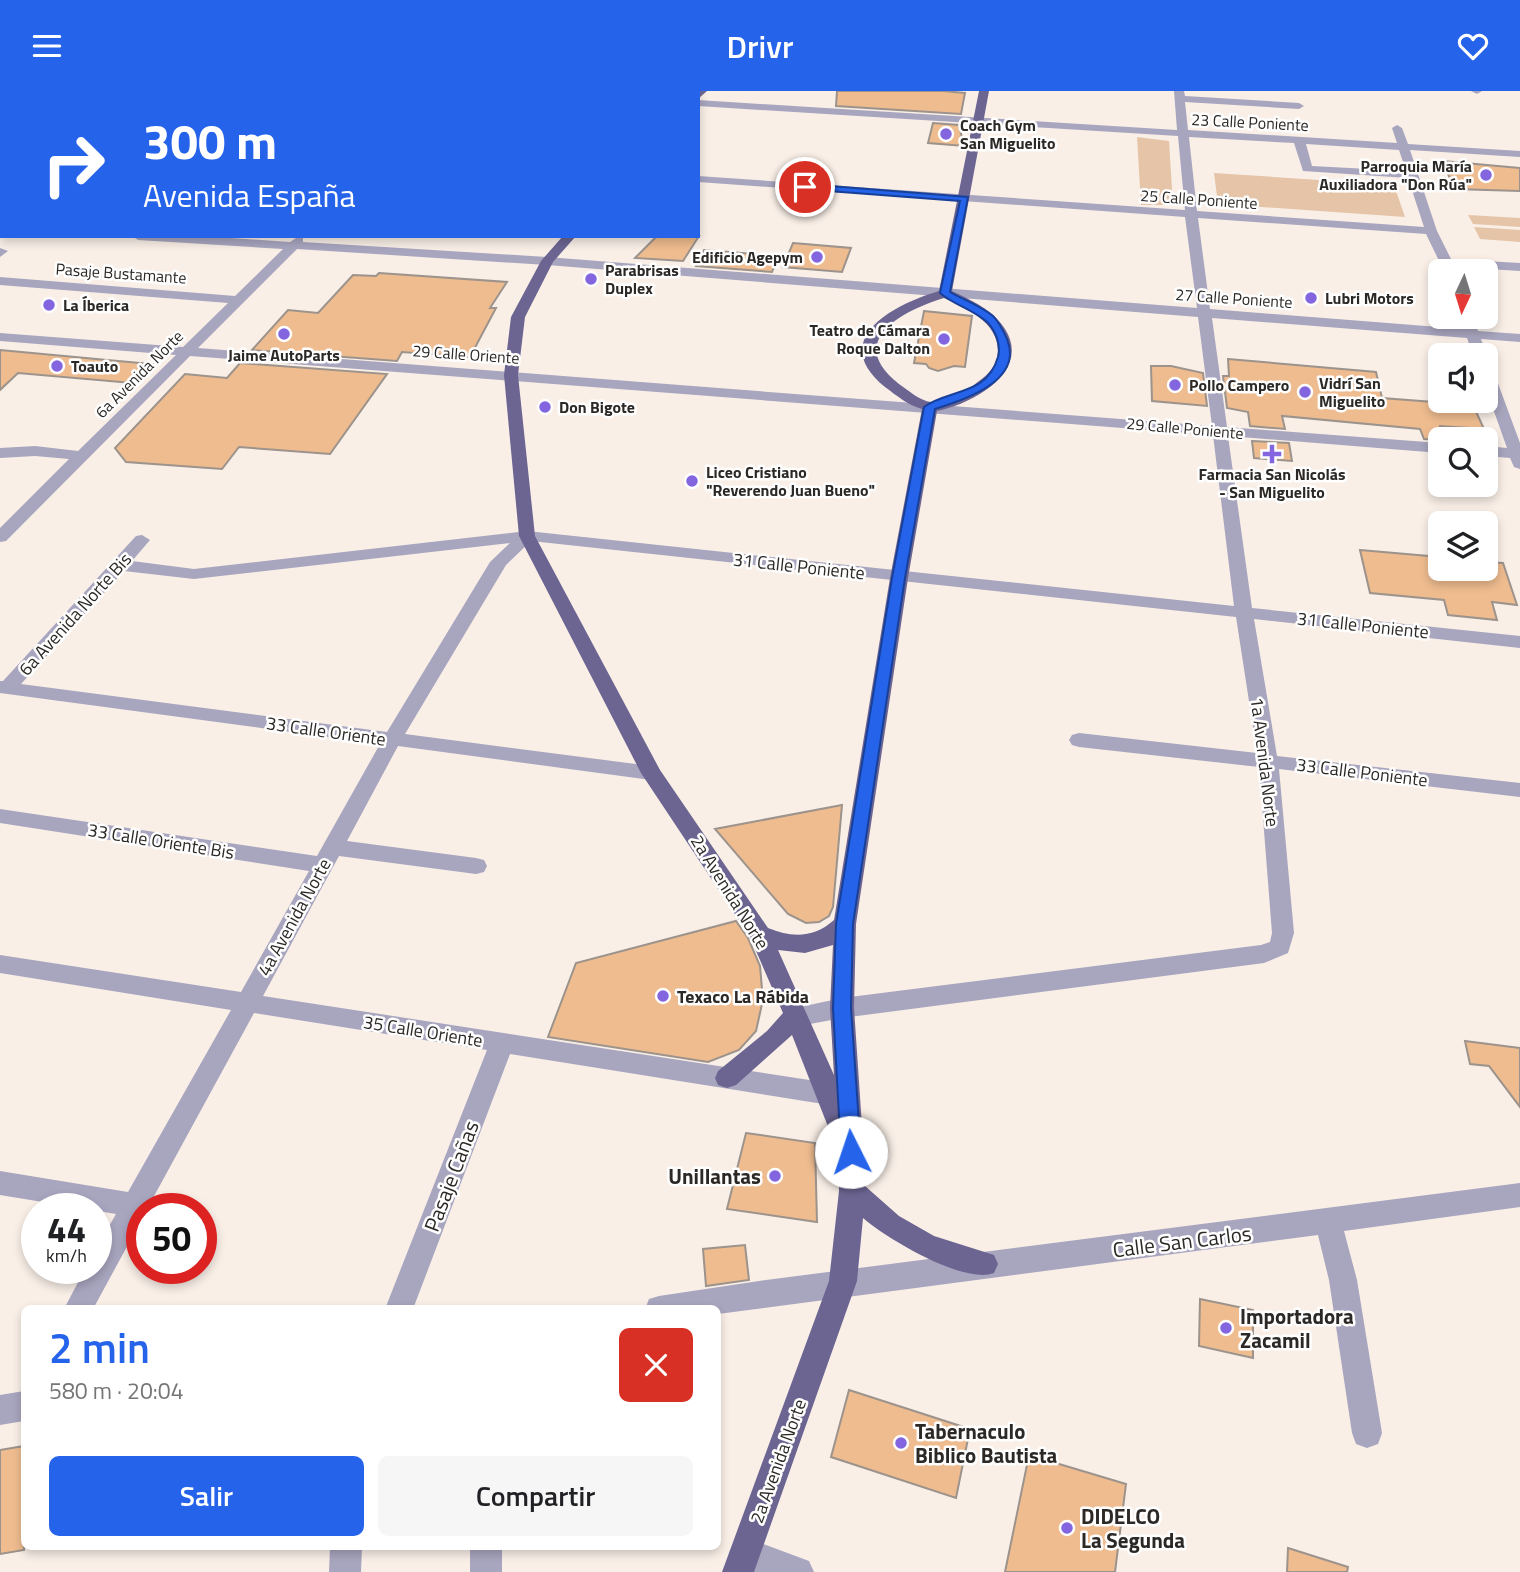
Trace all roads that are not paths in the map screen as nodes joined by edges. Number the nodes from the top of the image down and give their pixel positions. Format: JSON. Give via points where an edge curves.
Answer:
{"nodes":[{"id":1,"x":984,"y":91,"type":"edge"},
{"id":2,"x":1180,"y":95,"type":"edge"},
{"id":3,"x":700,"y":103,"type":"edge"},
{"id":4,"x":1299,"y":106,"type":"dead end"},
{"id":5,"x":978,"y":121,"type":"junction"},
{"id":6,"x":1398,"y":128,"type":"dead end"},
{"id":7,"x":1185,"y":134,"type":"junction"},
{"id":8,"x":1299,"y":141,"type":"junction"},
{"id":9,"x":1404,"y":147,"type":"junction"},
{"id":10,"x":1520,"y":154,"type":"edge"},
{"id":11,"x":1413,"y":175,"type":"junction"},
{"id":12,"x":700,"y":179,"type":"edge"},
{"id":13,"x":965,"y":199,"type":"junction"},
{"id":14,"x":1191,"y":214,"type":"junction"},
{"id":15,"x":1431,"y":231,"type":"junction"},
{"id":16,"x":202,"y":238,"type":"edge"},
{"id":17,"x":568,"y":238,"type":"edge"},
{"id":18,"x":297,"y":241,"type":"edge"},
{"id":19,"x":1444,"y":259,"type":"edge"},
{"id":20,"x":547,"y":261,"type":"junction"},
{"id":21,"x":1498,"y":267,"type":"edge"},
{"id":22,"x":1520,"y":267,"type":"edge"},
{"id":23,"x":0,"y":281,"type":"edge"},
{"id":24,"x":945,"y":293,"type":"junction"},
{"id":25,"x":239,"y":300,"type":"junction"},
{"id":26,"x":1205,"y":313,"type":"junction"},
{"id":27,"x":1470,"y":329,"type":"edge"},
{"id":28,"x":1472,"y":334,"type":"junction"},
{"id":29,"x":0,"y":337,"type":"edge"},
{"id":30,"x":1520,"y":338,"type":"edge"},
{"id":31,"x":1475,"y":343,"type":"edge"},
{"id":32,"x":187,"y":351,"type":"junction"},
{"id":33,"x":511,"y":375,"type":"junction"},
{"id":34,"x":1498,"y":403,"type":"edge"},
{"id":35,"x":1520,"y":404,"type":"edge"},
{"id":36,"x":1498,"y":405,"type":"edge"},
{"id":37,"x":930,"y":407,"type":"junction"},
{"id":38,"x":1220,"y":431,"type":"junction"},
{"id":39,"x":1428,"y":447,"type":"edge"},
{"id":40,"x":0,"y":453,"type":"edge"},
{"id":41,"x":1498,"y":453,"type":"edge"},
{"id":42,"x":82,"y":456,"type":"junction"},
{"id":43,"x":1519,"y":457,"type":"edge"},
{"id":44,"x":3,"y":531,"type":"edge"},
{"id":45,"x":527,"y":536,"type":"junction"},
{"id":46,"x":142,"y":540,"type":"dead end"},
{"id":47,"x":120,"y":565,"type":"junction"},
{"id":48,"x":899,"y":578,"type":"junction"},
{"id":49,"x":1244,"y":612,"type":"junction"},
{"id":50,"x":1520,"y":642,"type":"edge"},
{"id":51,"x":4,"y":688,"type":"edge"},
{"id":52,"x":392,"y":740,"type":"junction"},
{"id":53,"x":1079,"y":740,"type":"dead end"},
{"id":54,"x":1268,"y":761,"type":"junction"},
{"id":55,"x":652,"y":773,"type":"junction"},
{"id":56,"x":1520,"y":790,"type":"edge"},
{"id":57,"x":0,"y":816,"type":"edge"},
{"id":58,"x":327,"y":856,"type":"junction"},
{"id":59,"x":476,"y":866,"type":"dead end"},
{"id":60,"x":845,"y":924,"type":"junction"},
{"id":61,"x":760,"y":934,"type":"junction"},
{"id":62,"x":0,"y":964,"type":"edge"},
{"id":63,"x":246,"y":1003,"type":"junction"},
{"id":64,"x":842,"y":1008,"type":"junction"},
{"id":65,"x":794,"y":1017,"type":"junction"},
{"id":66,"x":502,"y":1043,"type":"junction"},
{"id":67,"x":727,"y":1079,"type":"junction"},
{"id":68,"x":838,"y":1096,"type":"junction"},
{"id":69,"x":0,"y":1183,"type":"edge"},
{"id":70,"x":852,"y":1191,"type":"junction"},
{"id":71,"x":142,"y":1193,"type":"edge"},
{"id":72,"x":1520,"y":1195,"type":"edge"},
{"id":73,"x":126,"y":1204,"type":"edge"},
{"id":74,"x":126,"y":1221,"type":"edge"},
{"id":75,"x":1328,"y":1223,"type":"junction"},
{"id":76,"x":984,"y":1264,"type":"junction"},
{"id":77,"x":843,"y":1281,"type":"junction"},
{"id":78,"x":80,"y":1305,"type":"edge"},
{"id":79,"x":401,"y":1305,"type":"edge"},
{"id":80,"x":685,"y":1305,"type":"edge"},
{"id":81,"x":21,"y":1406,"type":"edge"},
{"id":82,"x":0,"y":1410,"type":"edge"},
{"id":83,"x":1367,"y":1433,"type":"dead end"},
{"id":84,"x":346,"y":1550,"type":"edge"},
{"id":85,"x":486,"y":1550,"type":"edge"},
{"id":86,"x":741,"y":1562,"type":"edge"},
{"id":87,"x":345,"y":1572,"type":"edge"},
{"id":88,"x":486,"y":1572,"type":"edge"},
{"id":89,"x":798,"y":1572,"type":"edge"}],
"edges":[{"from":1,"to":5,"type":"main road"},
{"from":2,"to":4,"type":"street"},
{"from":2,"to":7,"type":"street","name":"1a Avenida Norte"},
{"from":3,"to":5,"type":"street","name":"23 Calle Poniente"},
{"from":5,"to":7,"type":"street","name":"23 Calle Poniente"},
{"from":5,"to":13,"type":"main road"},
{"from":6,"to":9,"type":"street"},
{"from":7,"to":8,"type":"street","name":"23 Calle Poniente"},
{"from":7,"to":14,"type":"street","name":"1a Avenida Norte"},
{"from":8,"to":9,"type":"street","name":"23 Calle Poniente"},
{"from":8,"to":11,"type":"street","via":[[1307,169]]},
{"from":9,"to":10,"type":"street","name":"23 Calle Poniente"},
{"from":9,"to":11,"type":"street"},
{"from":11,"to":15,"type":"street"},
{"from":12,"to":13,"type":"street","name":"25 Calle Poniente"},
{"from":13,"to":14,"type":"street","name":"25 Calle Poniente"},
{"from":13,"to":24,"type":"main road"},
{"from":14,"to":15,"type":"street","name":"25 Calle Poniente"},
{"from":14,"to":26,"type":"street","name":"1a Avenida Norte"},
{"from":15,"to":19,"type":"street"},
{"from":16,"to":18,"type":"street","name":"27 Calle Poniente"},
{"from":17,"to":20,"type":"main road","name":"2a Avenida Norte"},
{"from":18,"to":20,"type":"street","name":"27 Calle Poniente"},
{"from":18,"to":25,"type":"street","name":"6a Avenida Norte"},
{"from":20,"to":24,"type":"street","name":"27 Calle Poniente"},
{"from":20,"to":33,"type":"main road","name":"2a Avenida Norte","via":[[518,317]]},
{"from":21,"to":22,"type":"street"},
{"from":23,"to":25,"type":"street","name":"Pasaje Bustamante"},
{"from":24,"to":26,"type":"street","name":"27 Calle Poniente"},
{"from":24,"to":37,"type":"main road","via":[[977,309],[997,327],[1004,358],[992,379],[980,388]]},
{"from":24,"to":37,"type":"main road","via":[[911,303],[886,318],[869,347],[875,369],[884,379]]},
{"from":25,"to":32,"type":"street","name":"6a Avenida Norte"},
{"from":26,"to":28,"type":"street","name":"27 Calle Poniente"},
{"from":26,"to":38,"type":"street","name":"1a Avenida Norte"},
{"from":27,"to":28,"type":"street"},
{"from":28,"to":30,"type":"street","name":"27 Calle Poniente"},
{"from":28,"to":31,"type":"street"},
{"from":29,"to":32,"type":"street","name":"29 Calle Oriente"},
{"from":32,"to":33,"type":"street","name":"29 Calle Oriente"},
{"from":32,"to":42,"type":"street","name":"6a Avenida Norte"},
{"from":33,"to":37,"type":"street","name":"29 Calle Oriente"},
{"from":33,"to":45,"type":"main road","name":"2a Avenida Norte"},
{"from":34,"to":35,"type":"street"},
{"from":36,"to":43,"type":"street"},
{"from":37,"to":38,"type":"street","name":"29 Calle Poniente"},
{"from":37,"to":48,"type":"main road","name":"2a Avenida Norte"},
{"from":38,"to":39,"type":"street","name":"29 Calle Poniente"},
{"from":38,"to":49,"type":"street","name":"1a Avenida Norte"},
{"from":40,"to":42,"type":"street"},
{"from":41,"to":43,"type":"street"},
{"from":42,"to":44,"type":"street","name":"6a Avenida Norte"},
{"from":45,"to":47,"type":"street","name":"31 Calle Poniente","via":[[194,574]]},
{"from":45,"to":48,"type":"street","name":"31 Calle Poniente"},
{"from":45,"to":52,"type":"street","name":"4a Avenida Norte","via":[[499,562]]},
{"from":45,"to":55,"type":"main road","name":"2a Avenida Norte"},
{"from":46,"to":47,"type":"street","name":"6a Avenida Norte Bis"},
{"from":47,"to":51,"type":"street","name":"6a Avenida Norte Bis"},
{"from":48,"to":49,"type":"street","name":"31 Calle Poniente"},
{"from":48,"to":60,"type":"main road","name":"2a Avenida Norte"},
{"from":49,"to":50,"type":"street","name":"31 Calle Poniente"},
{"from":49,"to":54,"type":"street","name":"1a Avenida Norte"},
{"from":51,"to":52,"type":"street","name":"33 Calle Oriente"},
{"from":52,"to":55,"type":"street","name":"33 Calle Oriente"},
{"from":52,"to":58,"type":"street","name":"4a Avenida Norte"},
{"from":53,"to":54,"type":"street","name":"33 Calle Poniente"},
{"from":54,"to":56,"type":"street","name":"33 Calle Poniente"},
{"from":54,"to":64,"type":"street","name":"1a Avenida Norte","via":[[1283,933],[1280,947]]},
{"from":55,"to":61,"type":"main road","name":"2a Avenida Norte"},
{"from":57,"to":58,"type":"street","name":"33 Calle Oriente Bis"},
{"from":58,"to":59,"type":"street","name":"33 Calle Oriente Bis"},
{"from":58,"to":63,"type":"street","name":"4a Avenida Norte"},
{"from":60,"to":61,"type":"main road","via":[[835,935],[806,945],[774,941]]},
{"from":60,"to":64,"type":"main road","name":"2a Avenida Norte"},
{"from":61,"to":65,"type":"main road","name":"2a Avenida Norte"},
{"from":62,"to":63,"type":"street","name":"35 Calle Oriente"},
{"from":63,"to":66,"type":"street","name":"35 Calle Oriente"},
{"from":63,"to":71,"type":"street","name":"4a Avenida Norte"},
{"from":64,"to":65,"type":"street","name":"1a Avenida Norte"},
{"from":64,"to":68,"type":"main road","name":"2a Avenida Norte"},
{"from":65,"to":67,"type":"main road"},
{"from":65,"to":68,"type":"main road","name":"2a Avenida Norte"},
{"from":66,"to":67,"type":"street","name":"35 Calle Oriente"},
{"from":66,"to":79,"type":"street","name":"Pasaje Cañas"},
{"from":67,"to":68,"type":"street","name":"35 Calle Oriente"},
{"from":68,"to":70,"type":"main road","name":"2a Avenida Norte","via":[[851,1152]]},
{"from":69,"to":73,"type":"street"},
{"from":70,"to":76,"type":"main road","via":[[890,1225],[928,1246]]},
{"from":70,"to":77,"type":"main road","name":"2a Avenida Norte"},
{"from":72,"to":75,"type":"street","name":"Calle San Carlos"},
{"from":74,"to":78,"type":"street","name":"4a Avenida Norte"},
{"from":75,"to":76,"type":"street","name":"Calle San Carlos"},
{"from":75,"to":83,"type":"street","via":[[1343,1280]]},
{"from":76,"to":77,"type":"street","name":"Calle San Carlos"},
{"from":77,"to":80,"type":"street","name":"Calle San Carlos"},
{"from":77,"to":86,"type":"main road","name":"2a Avenida Norte"},
{"from":81,"to":82,"type":"street"},
{"from":84,"to":87,"type":"street"},
{"from":85,"to":88,"type":"street"},
{"from":86,"to":89,"type":"street"}]}
